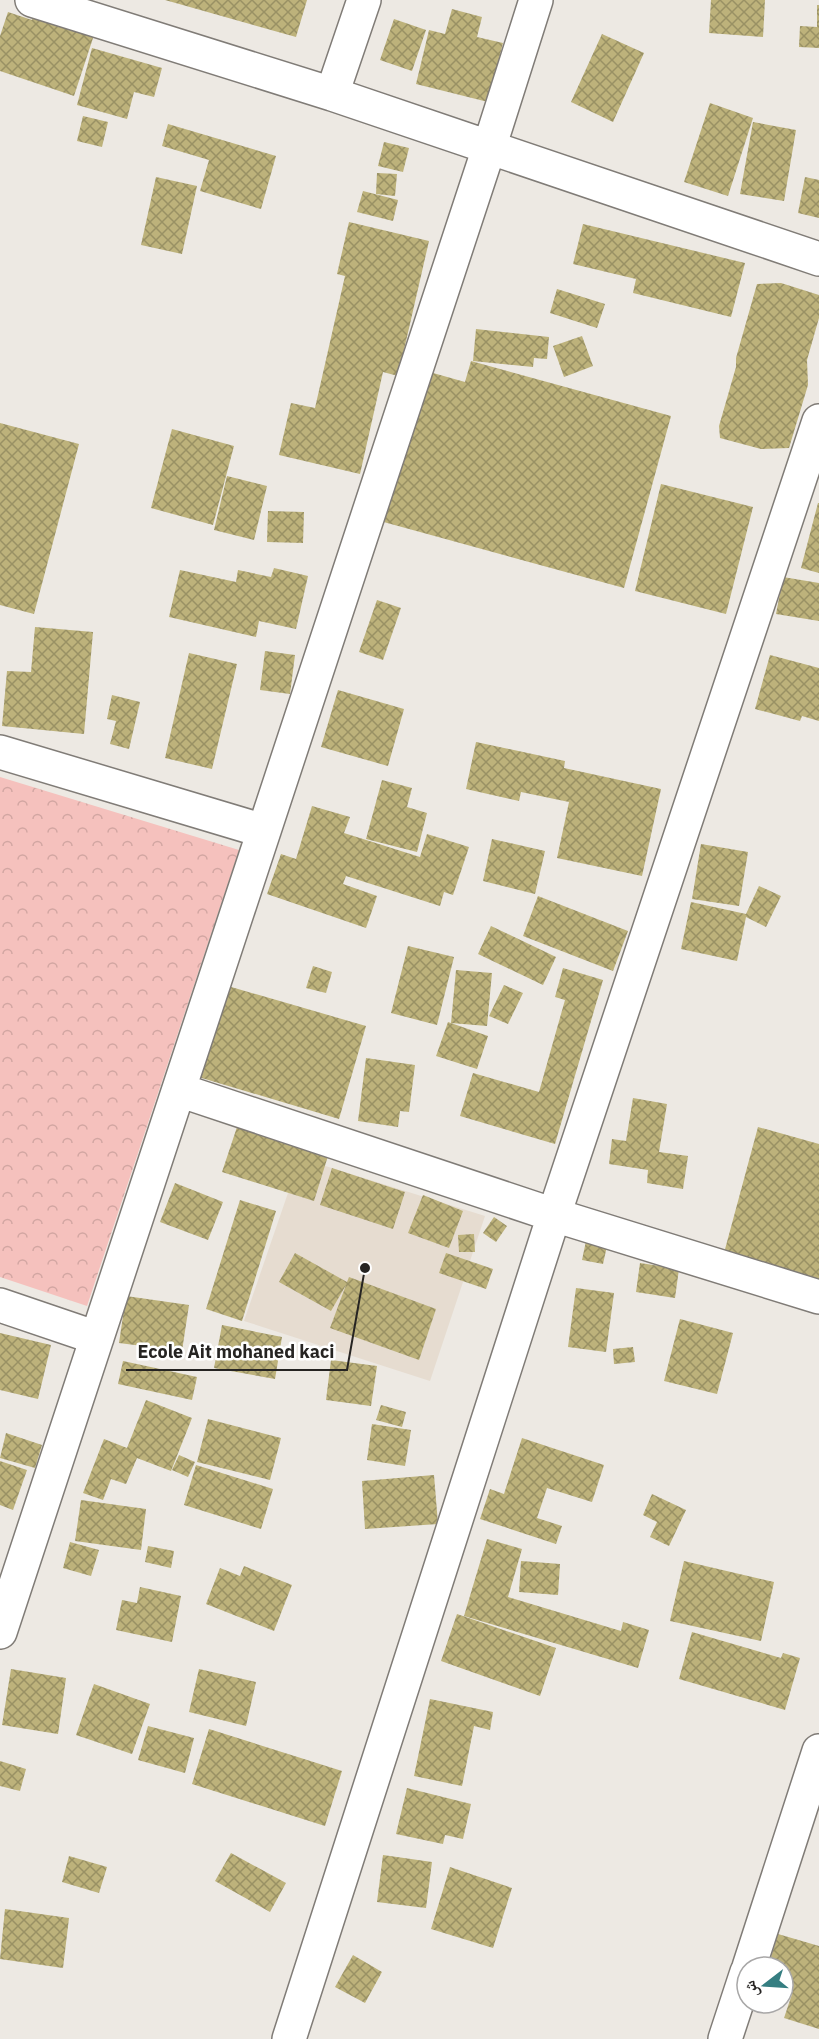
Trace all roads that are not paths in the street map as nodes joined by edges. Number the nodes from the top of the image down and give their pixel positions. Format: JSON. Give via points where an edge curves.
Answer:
{"nodes":[{"id":1,"x":32,"y":0,"type":"edge"},
{"id":2,"x":364,"y":0,"type":"edge"},
{"id":3,"x":536,"y":0,"type":"edge"},
{"id":4,"x":332,"y":94,"type":"junction"},
{"id":5,"x":489,"y":148,"type":"junction"},
{"id":6,"x":819,"y":259,"type":"edge"},
{"id":7,"x":819,"y":421,"type":"edge"},
{"id":8,"x":0,"y":752,"type":"edge"},
{"id":9,"x":264,"y":831,"type":"junction"},
{"id":10,"x":179,"y":1090,"type":"junction"},
{"id":11,"x":554,"y":1215,"type":"junction"},
{"id":12,"x":819,"y":1297,"type":"edge"},
{"id":13,"x":0,"y":1305,"type":"edge"},
{"id":14,"x":97,"y":1338,"type":"junction"},
{"id":15,"x":0,"y":1632,"type":"edge"},
{"id":16,"x":819,"y":1751,"type":"edge"},
{"id":17,"x":753,"y":1955,"type":"edge"},
{"id":18,"x":735,"y":2009,"type":"edge"},
{"id":19,"x":289,"y":2039,"type":"edge"},
{"id":20,"x":725,"y":2039,"type":"edge"}],
"edges":[{"from":1,"to":4,"type":"street"},
{"from":2,"to":4,"type":"street"},
{"from":3,"to":5,"type":"street"},
{"from":4,"to":5,"type":"street"},
{"from":5,"to":6,"type":"street"},
{"from":5,"to":9,"type":"street"},
{"from":7,"to":11,"type":"street"},
{"from":8,"to":9,"type":"street"},
{"from":9,"to":10,"type":"street"},
{"from":10,"to":11,"type":"street"},
{"from":10,"to":14,"type":"street"},
{"from":11,"to":12,"type":"street"},
{"from":11,"to":19,"type":"street"},
{"from":13,"to":14,"type":"street"},
{"from":14,"to":15,"type":"street"},
{"from":16,"to":17,"type":"street"},
{"from":18,"to":20,"type":"street"}]}
